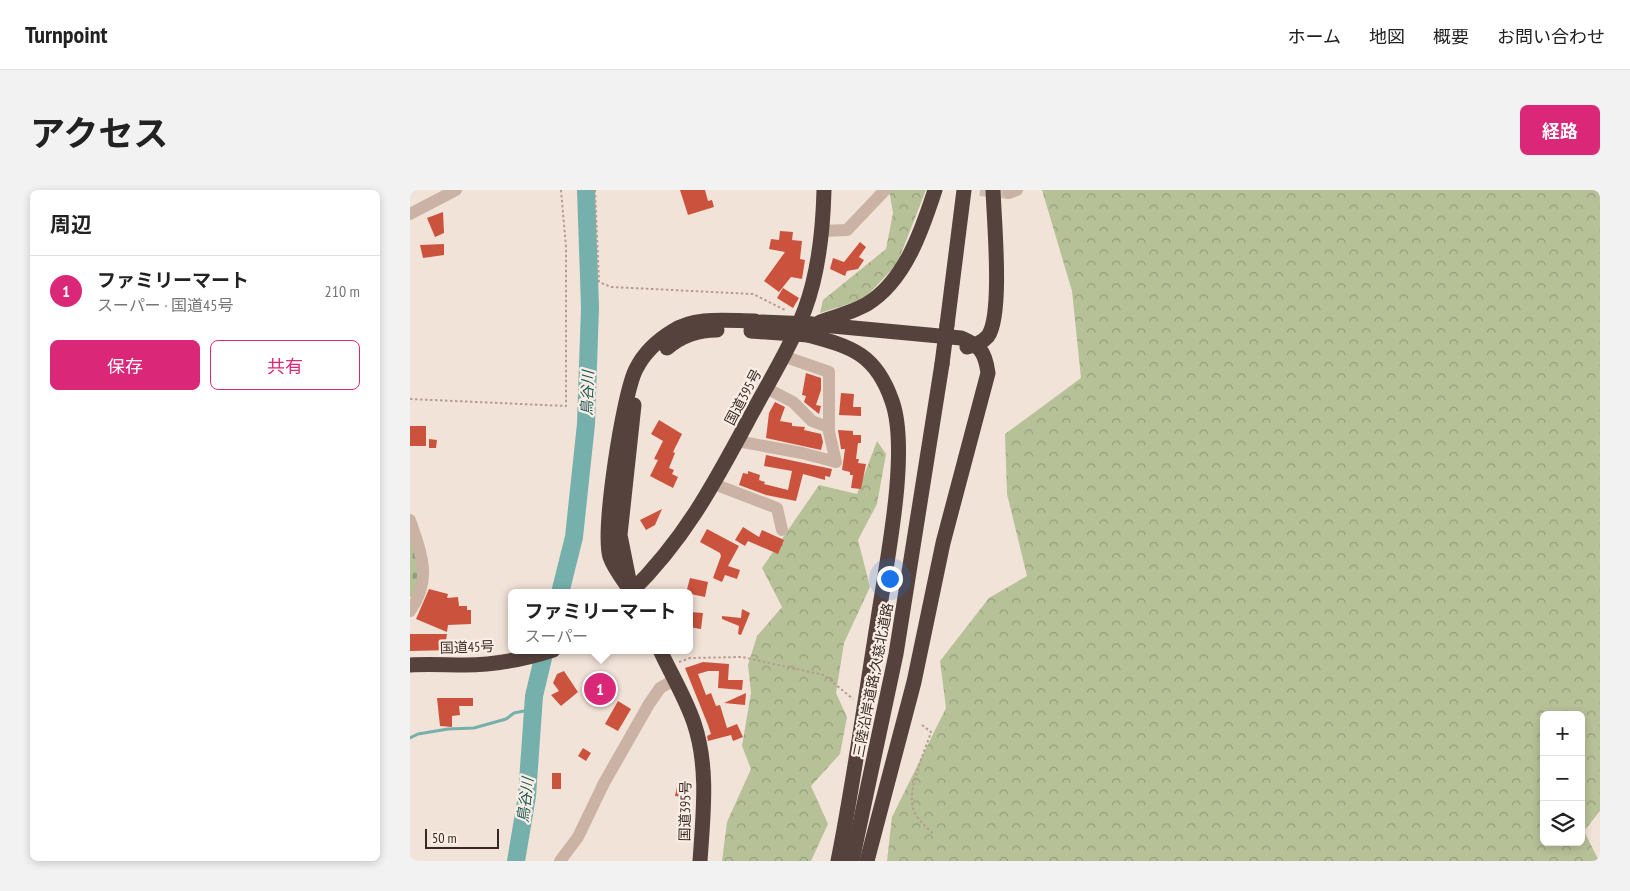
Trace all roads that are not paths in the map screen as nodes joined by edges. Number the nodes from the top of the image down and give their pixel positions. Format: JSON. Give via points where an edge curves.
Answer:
{"nodes":[{"id":1,"x":456,"y":190,"type":"edge"},
{"id":2,"x":824,"y":190,"type":"edge"},
{"id":3,"x":885,"y":190,"type":"edge"},
{"id":4,"x":935,"y":190,"type":"edge"},
{"id":5,"x":964,"y":190,"type":"edge"},
{"id":6,"x":993,"y":190,"type":"edge"},
{"id":7,"x":410,"y":214,"type":"edge"},
{"id":8,"x":823,"y":230,"type":"junction"},
{"id":9,"x":810,"y":330,"type":"junction"},
{"id":10,"x":977,"y":345,"type":"junction"},
{"id":11,"x":783,"y":356,"type":"junction"},
{"id":12,"x":766,"y":388,"type":"junction"},
{"id":13,"x":828,"y":427,"type":"junction"},
{"id":14,"x":737,"y":441,"type":"junction"},
{"id":15,"x":714,"y":484,"type":"junction"},
{"id":16,"x":410,"y":520,"type":"edge"},
{"id":17,"x":782,"y":530,"type":"dead end"},
{"id":18,"x":629,"y":589,"type":"edge"},
{"id":19,"x":634,"y":589,"type":"edge"},
{"id":20,"x":410,"y":611,"type":"edge"},
{"id":21,"x":541,"y":654,"type":"edge"},
{"id":22,"x":662,"y":654,"type":"edge"},
{"id":23,"x":410,"y":665,"type":"edge"},
{"id":24,"x":674,"y":680,"type":"junction"},
{"id":25,"x":560,"y":861,"type":"edge"},
{"id":26,"x":700,"y":861,"type":"edge"},
{"id":27,"x":838,"y":861,"type":"edge"},
{"id":28,"x":852,"y":861,"type":"edge"},
{"id":29,"x":867,"y":861,"type":"edge"}],
"edges":[{"from":1,"to":7,"type":"street"},
{"from":2,"to":8,"type":"highway","name":"国道395号"},
{"from":3,"to":8,"type":"street","via":[[847,230]]},
{"from":4,"to":9,"type":"highway","via":[[922,226],[895,279],[868,304]]},
{"from":5,"to":28,"type":"highway","name":"三陸沿岸道路;久慈北道路","bridge":true,"via":[[942,364],[896,654]]},
{"from":6,"to":10,"type":"highway","via":[[995,310],[988,336]]},
{"from":8,"to":11,"type":"highway","name":"国道395号","via":[[805,309]]},
{"from":9,"to":10,"type":"highway","via":[[961,338]]},
{"from":9,"to":18,"type":"highway","bridge":true,"via":[[690,323],[673,330],[648,351],[636,368],[622,415],[608,530],[610,557]]},
{"from":9,"to":27,"type":"highway","via":[[867,359],[881,378],[892,402],[899,446],[883,587]]},
{"from":10,"to":29,"type":"highway","via":[[986,360],[988,373],[943,544],[914,682]]},
{"from":11,"to":12,"type":"highway","name":"国道395号"},
{"from":11,"to":13,"type":"street","via":[[829,372]]},
{"from":12,"to":13,"type":"street","via":[[793,402],[812,421]]},
{"from":12,"to":14,"type":"highway","name":"国道395号"},
{"from":13,"to":14,"type":"street","via":[[836,462]]},
{"from":14,"to":15,"type":"highway","name":"国道395号"},
{"from":15,"to":17,"type":"street","via":[[777,508]]},
{"from":15,"to":19,"type":"highway","name":"国道395号","via":[[682,535]]},
{"from":16,"to":20,"type":"street","via":[[425,568],[417,600]]},
{"from":21,"to":23,"type":"highway","name":"国道45号","via":[[522,660],[466,665]]},
{"from":22,"to":24,"type":"highway","name":"国道395号"},
{"from":24,"to":25,"type":"street","via":[[660,688],[648,704],[578,837]]},
{"from":24,"to":26,"type":"highway","name":"国道395号","via":[[694,723],[699,745],[703,776]]}]}
